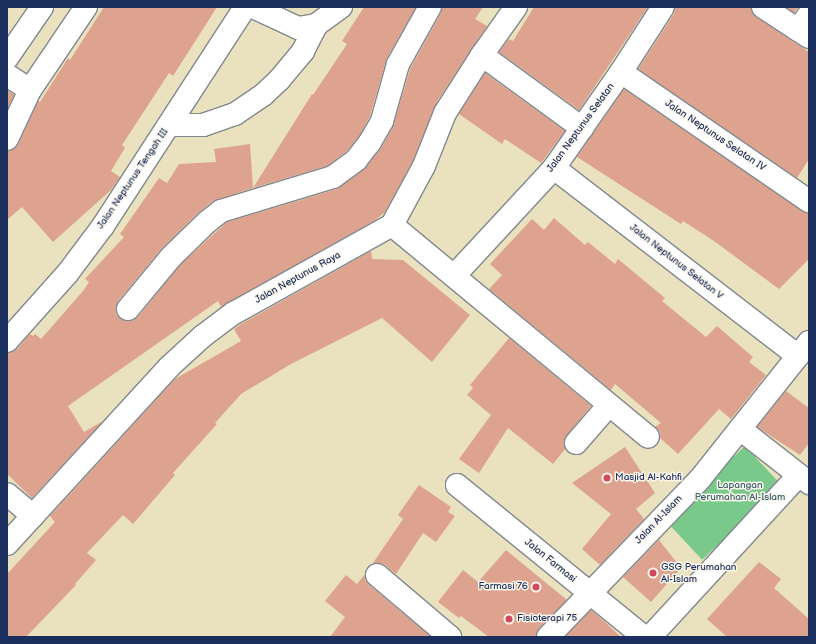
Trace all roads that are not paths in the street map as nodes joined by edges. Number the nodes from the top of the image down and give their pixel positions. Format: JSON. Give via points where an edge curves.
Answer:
{"nodes":[{"id":1,"x":42,"y":7,"type":"edge"},
{"id":2,"x":86,"y":7,"type":"edge"},
{"id":3,"x":245,"y":7,"type":"edge"},
{"id":4,"x":253,"y":7,"type":"edge"},
{"id":5,"x":341,"y":7,"type":"edge"},
{"id":6,"x":430,"y":7,"type":"edge"},
{"id":7,"x":516,"y":7,"type":"edge"},
{"id":8,"x":663,"y":7,"type":"edge"},
{"id":9,"x":763,"y":7,"type":"edge"},
{"id":10,"x":316,"y":25,"type":"junction"},
{"id":11,"x":805,"y":27,"type":"edge"},
{"id":12,"x":482,"y":55,"type":"junction"},
{"id":13,"x":7,"y":58,"type":"edge"},
{"id":14,"x":621,"y":72,"type":"junction"},
{"id":15,"x":7,"y":75,"type":"edge"},
{"id":16,"x":30,"y":90,"type":"junction"},
{"id":17,"x":170,"y":125,"type":"junction"},
{"id":18,"x":582,"y":128,"type":"junction"},
{"id":19,"x":7,"y":139,"type":"edge"},
{"id":20,"x":554,"y":168,"type":"junction"},
{"id":21,"x":809,"y":201,"type":"edge"},
{"id":22,"x":392,"y":225,"type":"junction"},
{"id":23,"x":454,"y":276,"type":"junction"},
{"id":24,"x":128,"y":309,"type":"dead end"},
{"id":25,"x":7,"y":341,"type":"edge"},
{"id":26,"x":804,"y":349,"type":"edge"},
{"id":27,"x":609,"y":405,"type":"junction"},
{"id":28,"x":740,"y":429,"type":"junction"},
{"id":29,"x":648,"y":437,"type":"dead end"},
{"id":30,"x":576,"y":443,"type":"dead end"},
{"id":31,"x":804,"y":479,"type":"edge"},
{"id":32,"x":457,"y":485,"type":"dead end"},
{"id":33,"x":7,"y":494,"type":"edge"},
{"id":34,"x":33,"y":516,"type":"junction"},
{"id":35,"x":7,"y":544,"type":"edge"},
{"id":36,"x":377,"y":575,"type":"dead end"},
{"id":37,"x":589,"y":593,"type":"junction"},
{"id":38,"x":450,"y":637,"type":"edge"},
{"id":39,"x":548,"y":637,"type":"edge"},
{"id":40,"x":644,"y":637,"type":"edge"},
{"id":41,"x":650,"y":637,"type":"edge"}],
"edges":[{"from":1,"to":13,"type":"street"},
{"from":2,"to":16,"type":"street"},
{"from":3,"to":17,"type":"street","name":"Jalan Neptunus Tengah III"},
{"from":4,"to":10,"type":"street","via":[[298,28]]},
{"from":5,"to":10,"type":"street"},
{"from":6,"to":24,"type":"street","via":[[398,64],[382,122],[356,160],[332,177],[221,212],[170,257]]},
{"from":7,"to":12,"type":"street"},
{"from":8,"to":14,"type":"street","name":"Jalan Neptunus Selatan"},
{"from":9,"to":11,"type":"street"},
{"from":10,"to":17,"type":"street","via":[[303,51],[263,95],[235,114],[203,125]]},
{"from":12,"to":18,"type":"street"},
{"from":12,"to":22,"type":"street","via":[[445,113],[424,166]]},
{"from":14,"to":18,"type":"street","name":"Jalan Neptunus Selatan"},
{"from":14,"to":21,"type":"street","name":"Jalan Neptunus Selatan IV"},
{"from":15,"to":16,"type":"street"},
{"from":16,"to":19,"type":"street"},
{"from":17,"to":25,"type":"street","name":"Jalan Neptunus Tengah III","via":[[103,226],[67,274]]},
{"from":18,"to":20,"type":"street","name":"Jalan Neptunus Selatan"},
{"from":20,"to":23,"type":"street","name":"Jalan Neptunus Selatan"},
{"from":20,"to":26,"type":"street","name":"Jalan Neptunus Selatan V"},
{"from":22,"to":23,"type":"street"},
{"from":22,"to":34,"type":"street","name":"Jalan Neptunus Raya","via":[[234,313],[202,336],[169,367]]},
{"from":23,"to":27,"type":"street"},
{"from":26,"to":28,"type":"street","name":"Jalan Al-Islam"},
{"from":27,"to":29,"type":"street"},
{"from":27,"to":30,"type":"street"},
{"from":28,"to":31,"type":"street"},
{"from":28,"to":37,"type":"street","name":"Jalan Al-Islam","via":[[700,479]]},
{"from":31,"to":41,"type":"street"},
{"from":32,"to":37,"type":"street","name":"Jalan Farmasi"},
{"from":33,"to":34,"type":"street"},
{"from":34,"to":35,"type":"street","name":"Jalan Neptunus Raya"},
{"from":36,"to":38,"type":"street"},
{"from":37,"to":39,"type":"street","name":"Jalan Al-Islam"},
{"from":37,"to":40,"type":"street","name":"Jalan Farmasi"}]}
